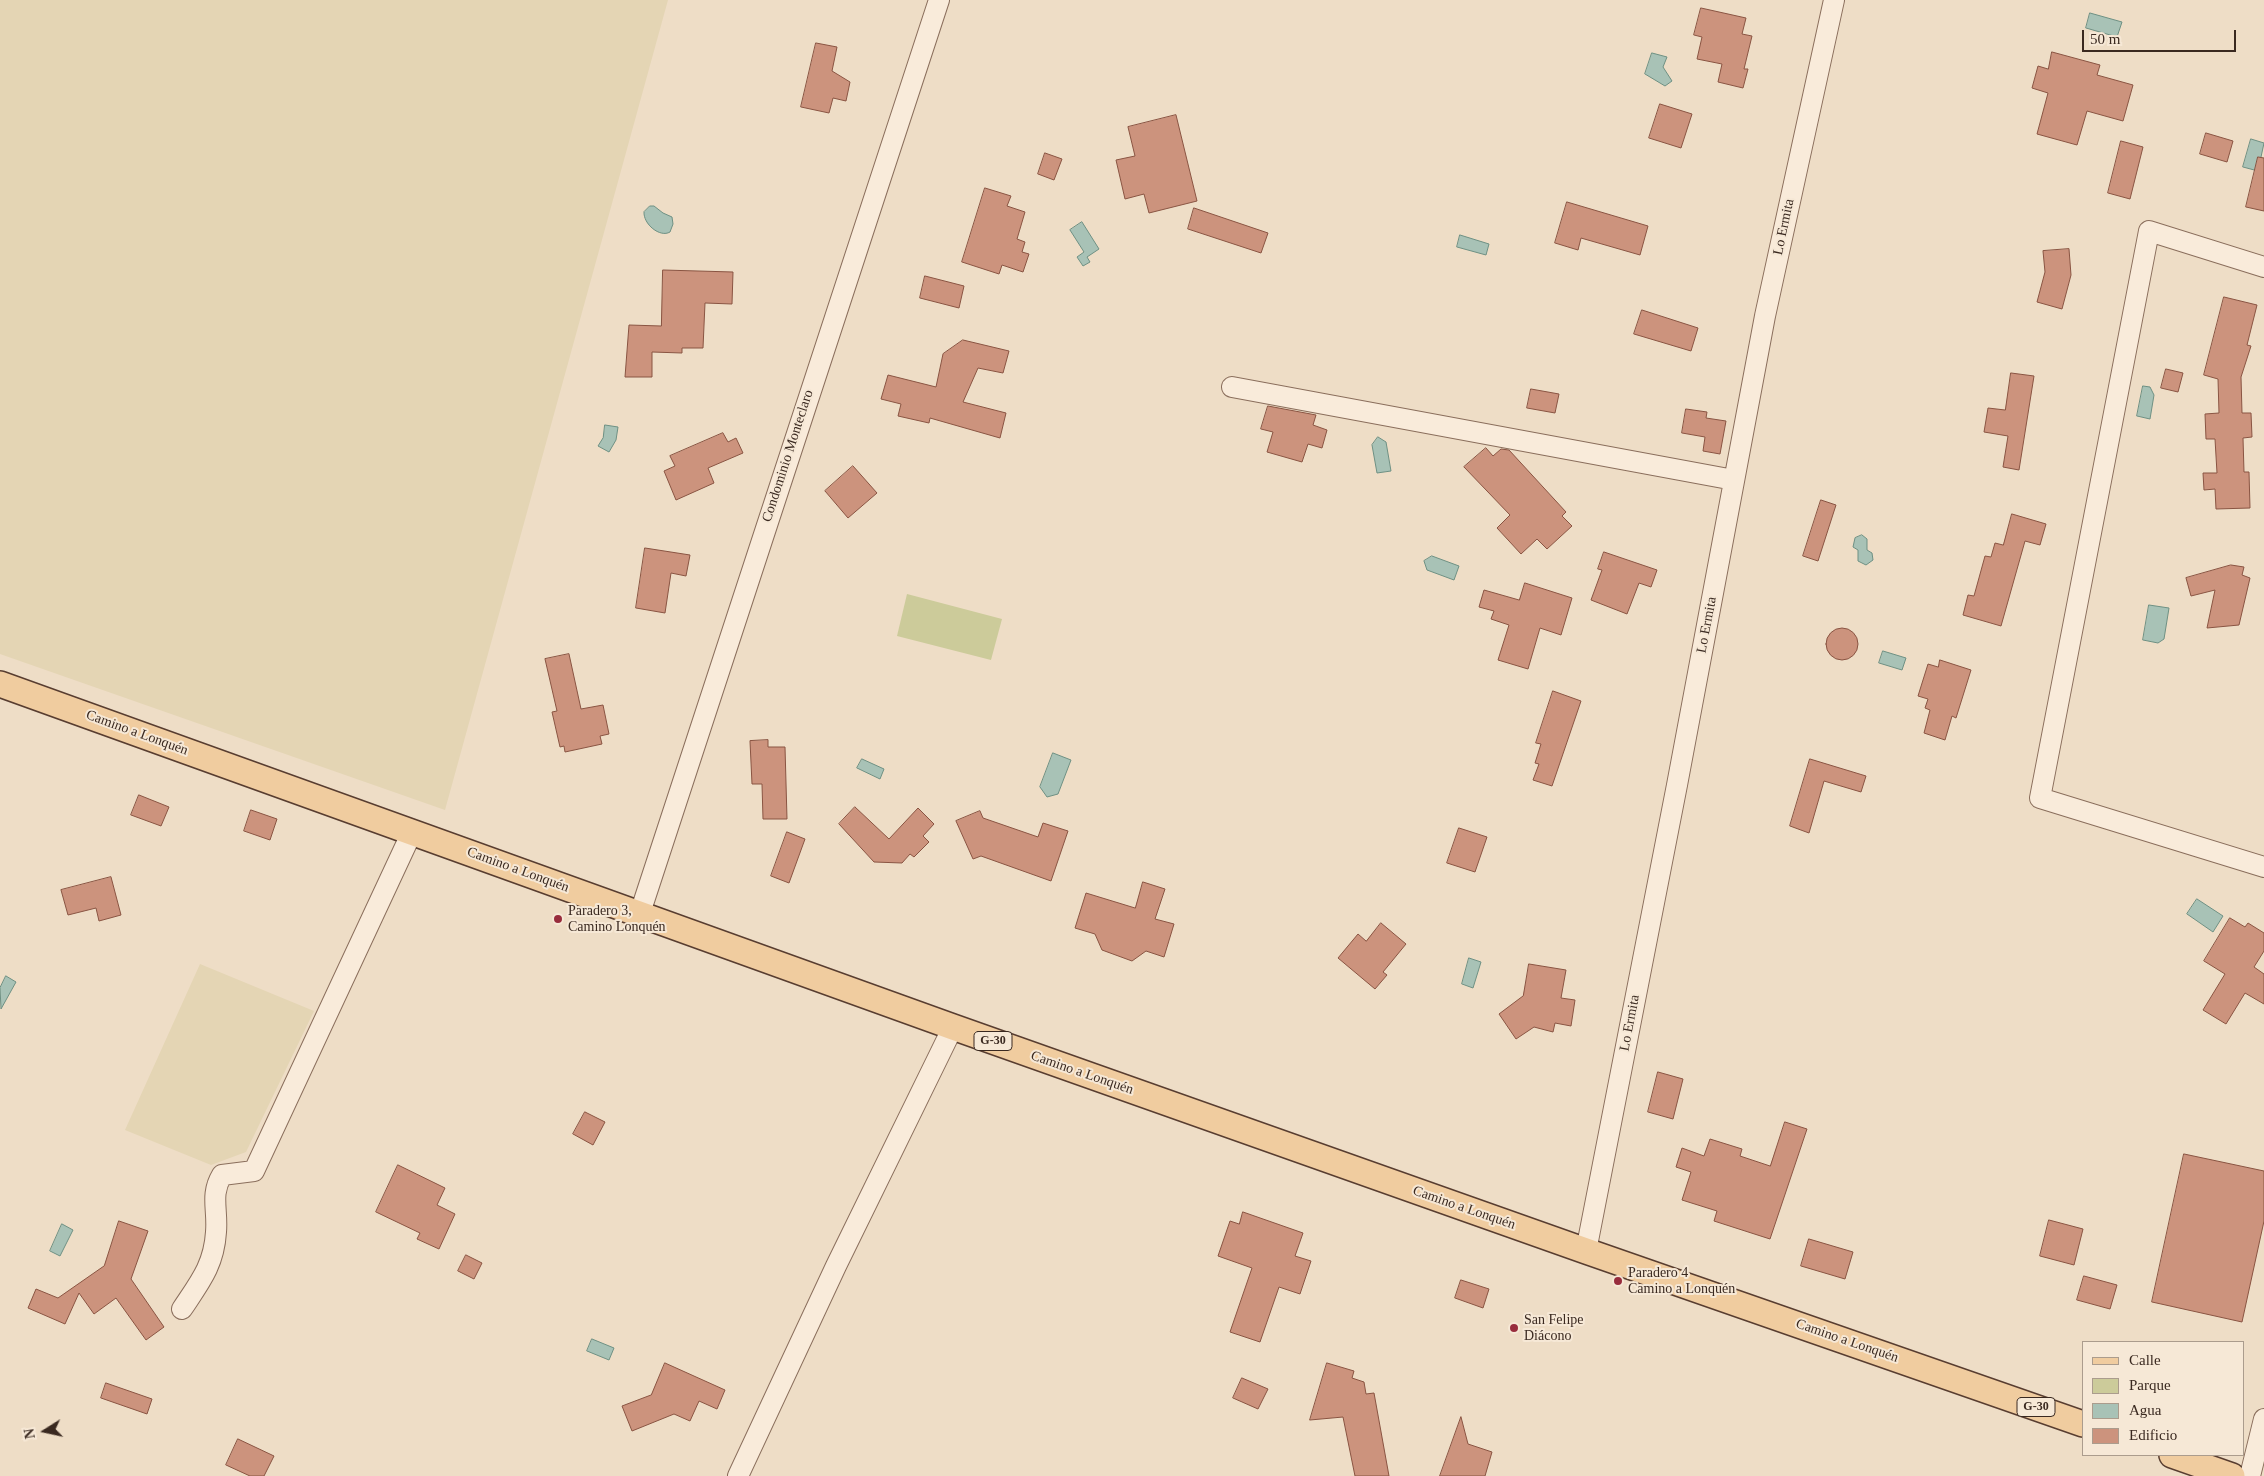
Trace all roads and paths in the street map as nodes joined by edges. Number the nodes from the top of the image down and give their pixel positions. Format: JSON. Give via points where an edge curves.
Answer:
{"nodes":[{"id":1,"x":939,"y":0,"type":"edge"},
{"id":2,"x":1834,"y":0,"type":"edge"},
{"id":3,"x":2264,"y":267,"type":"edge"},
{"id":4,"x":1232,"y":387,"type":"dead end"},
{"id":5,"x":1734,"y":480,"type":"junction"},
{"id":6,"x":0,"y":684,"type":"edge"},
{"id":7,"x":412,"y":832,"type":"junction"},
{"id":8,"x":2264,"y":867,"type":"edge"},
{"id":9,"x":640,"y":913,"type":"junction"},
{"id":10,"x":954,"y":1027,"type":"junction"},
{"id":11,"x":1586,"y":1251,"type":"junction"},
{"id":12,"x":182,"y":1310,"type":"dead end"},
{"id":13,"x":2264,"y":1419,"type":"edge"},
{"id":14,"x":2082,"y":1424,"type":"edge"},
{"id":15,"x":2175,"y":1456,"type":"edge"},
{"id":16,"x":738,"y":1476,"type":"edge"},
{"id":17,"x":2232,"y":1476,"type":"edge"},
{"id":18,"x":2250,"y":1476,"type":"edge"}],
"edges":[{"from":1,"to":9,"type":"street","name":"Condominio Monteclaro"},
{"from":2,"to":5,"type":"street","name":"Lo Ermita","via":[[1764,316]]},
{"from":3,"to":8,"type":"street","via":[[2149,231],[2040,798]]},
{"from":4,"to":5,"type":"street"},
{"from":5,"to":11,"type":"street","name":"Lo Ermita"},
{"from":6,"to":7,"type":"main road","name":"Camino a Lonquén","number":"G-30"},
{"from":7,"to":9,"type":"main road","name":"Camino a Lonquén","number":"G-30"},
{"from":7,"to":12,"type":"street","via":[[254,1171],[222,1175],[215,1187],[216,1232],[210,1266]]},
{"from":9,"to":10,"type":"main road","name":"Camino a Lonquén","number":"G-30"},
{"from":10,"to":11,"type":"main road","name":"Camino a Lonquén","number":"G-30"},
{"from":10,"to":16,"type":"street","via":[[836,1266]]},
{"from":11,"to":14,"type":"main road","name":"Camino a Lonquén","number":"G-30"},
{"from":13,"to":18,"type":"street"},
{"from":15,"to":17,"type":"main road"}]}
